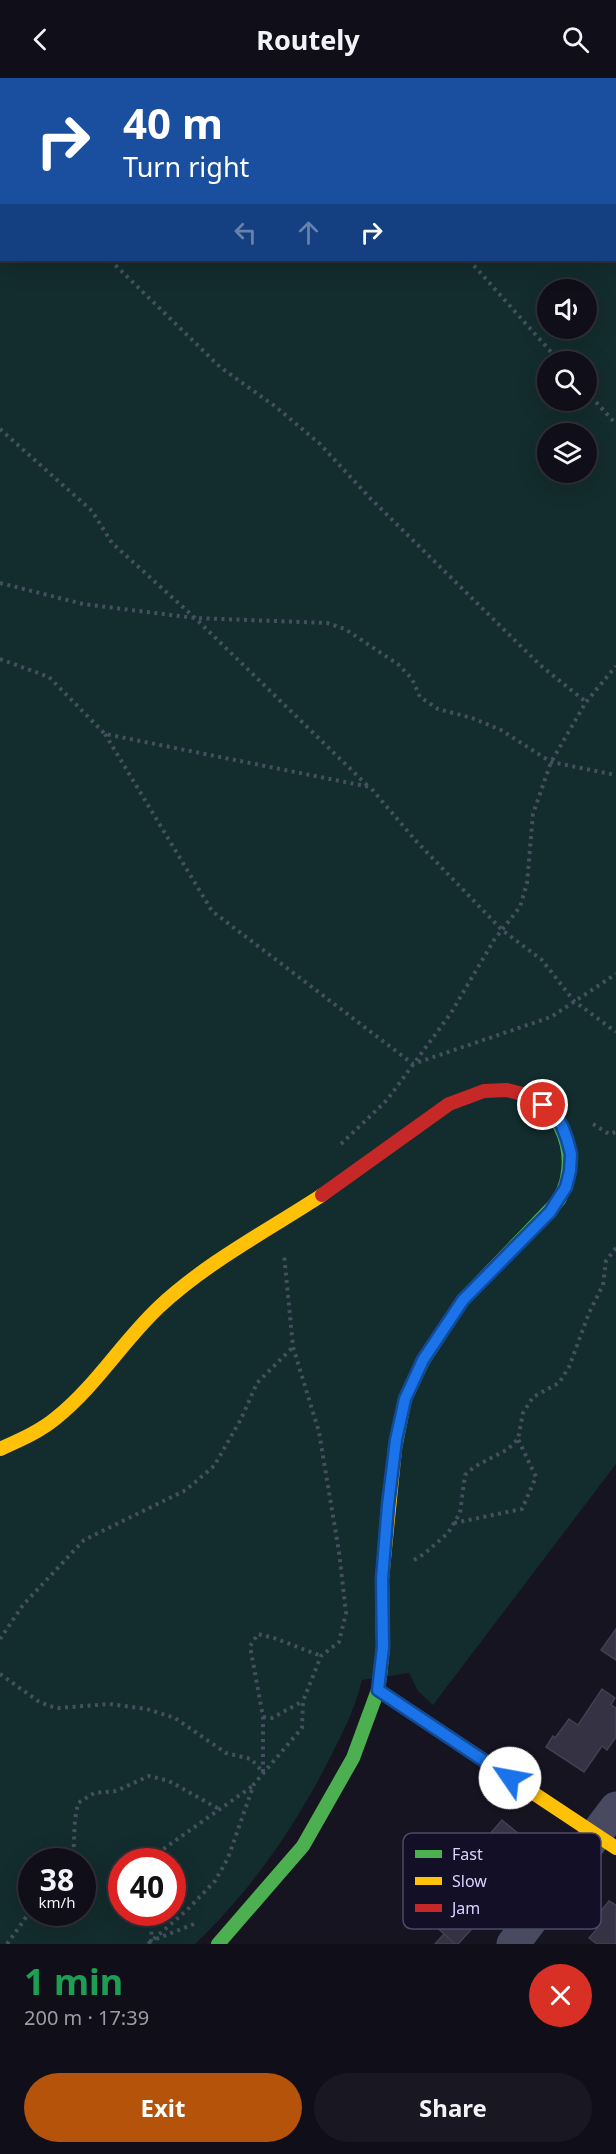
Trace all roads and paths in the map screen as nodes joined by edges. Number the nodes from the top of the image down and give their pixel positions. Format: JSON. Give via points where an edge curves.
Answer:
{"nodes":[{"id":1,"x":111,"y":261,"type":"edge"},
{"id":2,"x":470,"y":261,"type":"edge"},
{"id":3,"x":550,"y":351,"type":"edge"},
{"id":4,"x":597,"y":403,"type":"edge"},
{"id":5,"x":616,"y":424,"type":"edge"},
{"id":6,"x":0,"y":429,"type":"edge"},
{"id":7,"x":0,"y":583,"type":"edge"},
{"id":8,"x":195,"y":618,"type":"junction"},
{"id":9,"x":0,"y":659,"type":"edge"},
{"id":10,"x":616,"y":666,"type":"edge"},
{"id":11,"x":586,"y":702,"type":"junction"},
{"id":12,"x":105,"y":734,"type":"junction"},
{"id":13,"x":551,"y":762,"type":"junction"},
{"id":14,"x":616,"y":775,"type":"edge"},
{"id":15,"x":369,"y":787,"type":"junction"},
{"id":16,"x":502,"y":930,"type":"junction"},
{"id":17,"x":616,"y":974,"type":"edge"},
{"id":18,"x":574,"y":1001,"type":"junction"},
{"id":19,"x":616,"y":1032,"type":"edge"},
{"id":20,"x":412,"y":1064,"type":"junction"},
{"id":21,"x":334,"y":1187,"type":"junction"},
{"id":22,"x":281,"y":1220,"type":"junction"},
{"id":23,"x":616,"y":1248,"type":"edge"},
{"id":24,"x":293,"y":1347,"type":"junction"},
{"id":25,"x":518,"y":1439,"type":"junction"},
{"id":26,"x":0,"y":1449,"type":"edge"},
{"id":27,"x":454,"y":1523,"type":"junction"},
{"id":28,"x":382,"y":1579,"type":"junction"},
{"id":29,"x":0,"y":1639,"type":"edge"},
{"id":30,"x":321,"y":1656,"type":"junction"},
{"id":31,"x":0,"y":1674,"type":"edge"},
{"id":32,"x":378,"y":1690,"type":"junction"},
{"id":33,"x":303,"y":1701,"type":"junction"},
{"id":34,"x":264,"y":1717,"type":"junction"},
{"id":35,"x":263,"y":1772,"type":"junction"},
{"id":36,"x":254,"y":1784,"type":"junction"},
{"id":37,"x":616,"y":1808,"type":"edge"},
{"id":38,"x":219,"y":1809,"type":"junction"},
{"id":39,"x":595,"y":1833,"type":"edge"},
{"id":40,"x":607,"y":1841,"type":"edge"},
{"id":41,"x":74,"y":1848,"type":"edge"},
{"id":42,"x":165,"y":1848,"type":"edge"},
{"id":43,"x":20,"y":1926,"type":"edge"},
{"id":44,"x":152,"y":1926,"type":"edge"},
{"id":45,"x":527,"y":1929,"type":"edge"},
{"id":46,"x":222,"y":1941,"type":"edge"},
{"id":47,"x":150,"y":1943,"type":"edge"},
{"id":48,"x":7,"y":1944,"type":"edge"},
{"id":49,"x":513,"y":1944,"type":"edge"}],
"edges":[{"from":1,"to":11,"type":"path","via":[[220,367],[276,406],[320,444],[540,665]]},
{"from":2,"to":3,"type":"path"},
{"from":4,"to":5,"type":"path"},
{"from":6,"to":8,"type":"path","via":[[92,511],[112,543]]},
{"from":7,"to":8,"type":"path","via":[[83,604]]},
{"from":8,"to":13,"type":"path","via":[[327,623],[345,629],[399,665],[420,696],[438,709],[501,730]]},
{"from":8,"to":15,"type":"path"},
{"from":9,"to":12,"type":"path","via":[[49,677]]},
{"from":10,"to":11,"type":"path"},
{"from":11,"to":13,"type":"path"},
{"from":12,"to":15,"type":"path"},
{"from":12,"to":20,"type":"path","via":[[212,911]]},
{"from":13,"to":14,"type":"path"},
{"from":13,"to":16,"type":"path","via":[[533,814],[527,883],[520,907]]},
{"from":15,"to":16,"type":"path"},
{"from":16,"to":18,"type":"path","via":[[542,960]]},
{"from":16,"to":20,"type":"path","via":[[451,1013]]},
{"from":17,"to":18,"type":"path"},
{"from":18,"to":19,"type":"path"},
{"from":18,"to":20,"type":"path","via":[[551,1017]]},
{"from":20,"to":21,"type":"path","via":[[387,1100],[336,1149]]},
{"from":21,"to":22,"type":"street"},
{"from":21,"to":28,"type":"street","via":[[449,1104],[485,1091],[518,1093],[543,1105],[562,1126],[571,1154],[566,1187],[559,1200],[463,1300],[423,1360],[405,1399],[396,1440]]},
{"from":22,"to":24,"type":"path"},
{"from":22,"to":26,"type":"street","via":[[157,1308],[68,1411],[44,1428]]},
{"from":23,"to":25,"type":"path","via":[[606,1261],[603,1285],[569,1367],[559,1383],[533,1397],[522,1413]]},
{"from":24,"to":29,"type":"path","via":[[257,1383],[214,1466],[186,1490],[84,1540],[23,1605]]},
{"from":24,"to":30,"type":"path","via":[[319,1432],[346,1613],[339,1642]]},
{"from":25,"to":27,"type":"path","via":[[465,1475],[460,1514]]},
{"from":25,"to":27,"type":"path","via":[[536,1477],[522,1509]]},
{"from":27,"to":28,"type":"path","via":[[424,1554]]},
{"from":28,"to":32,"type":"street","via":[[383,1647]]},
{"from":30,"to":33,"type":"path"},
{"from":30,"to":34,"type":"path","via":[[258,1634],[250,1646]]},
{"from":31,"to":35,"type":"path","via":[[49,1706],[126,1705],[175,1718],[226,1753],[251,1760]]},
{"from":32,"to":39,"type":"street"},
{"from":32,"to":46,"type":"street","via":[[353,1758],[303,1846]]},
{"from":33,"to":34,"type":"path","via":[[272,1718]]},
{"from":33,"to":35,"type":"path","via":[[302,1728]]},
{"from":34,"to":35,"type":"path"},
{"from":35,"to":36,"type":"path"},
{"from":36,"to":38,"type":"path"},
{"from":36,"to":47,"type":"path","via":[[228,1858],[215,1881]]},
{"from":37,"to":40,"type":"street"},
{"from":38,"to":41,"type":"path","via":[[169,1781],[149,1776],[116,1791],[94,1793],[78,1803]]},
{"from":38,"to":42,"type":"path"},
{"from":43,"to":48,"type":"path"},
{"from":44,"to":47,"type":"path"},
{"from":45,"to":49,"type":"street"},
{"from":46,"to":47,"type":"path","via":[[195,1924]]}]}
